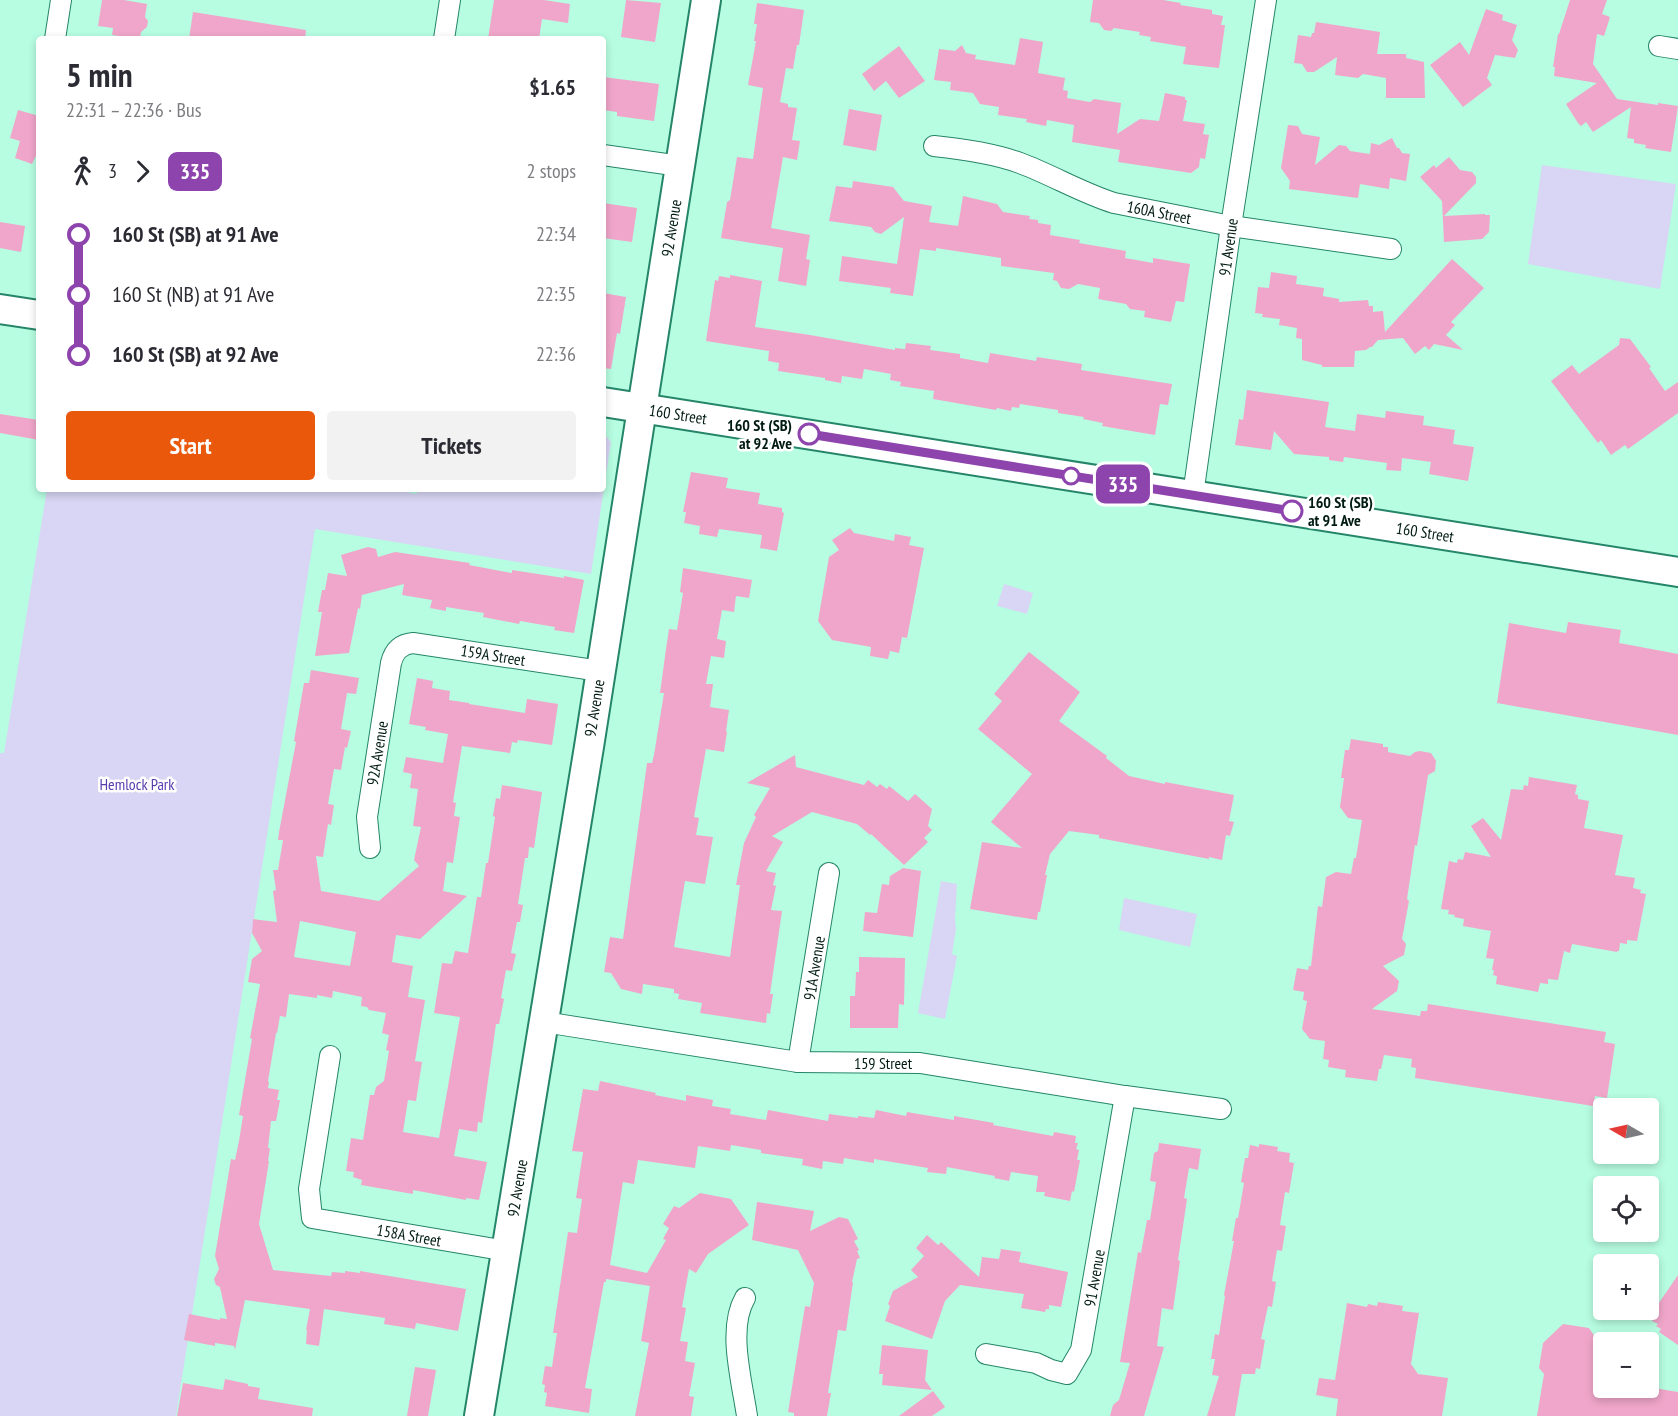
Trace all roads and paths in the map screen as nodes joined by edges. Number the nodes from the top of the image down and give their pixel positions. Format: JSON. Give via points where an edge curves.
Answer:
{"nodes":[{"id":1,"x":61,"y":0,"type":"edge"},
{"id":2,"x":450,"y":0,"type":"edge"},
{"id":3,"x":706,"y":0,"type":"edge"},
{"id":4,"x":1266,"y":0,"type":"edge"},
{"id":5,"x":55,"y":36,"type":"edge"},
{"id":6,"x":444,"y":36,"type":"edge"},
{"id":7,"x":934,"y":146,"type":"dead end"},
{"id":8,"x":606,"y":155,"type":"edge"},
{"id":9,"x":680,"y":166,"type":"junction"},
{"id":10,"x":1232,"y":226,"type":"junction"},
{"id":11,"x":1391,"y":249,"type":"dead end"},
{"id":12,"x":0,"y":309,"type":"edge"},
{"id":13,"x":36,"y":315,"type":"edge"},
{"id":14,"x":606,"y":402,"type":"edge"},
{"id":15,"x":643,"y":408,"type":"junction"},
{"id":16,"x":1193,"y":495,"type":"junction"},
{"id":17,"x":1678,"y":572,"type":"edge"},
{"id":18,"x":392,"y":658,"type":"joint"},
{"id":19,"x":600,"y":671,"type":"junction"},
{"id":20,"x":370,"y":848,"type":"dead end"},
{"id":21,"x":829,"y":873,"type":"dead end"},
{"id":22,"x":544,"y":1022,"type":"junction"},
{"id":23,"x":330,"y":1056,"type":"dead end"},
{"id":24,"x":798,"y":1062,"type":"junction"},
{"id":25,"x":1125,"y":1096,"type":"junction"},
{"id":26,"x":1221,"y":1109,"type":"dead end"},
{"id":27,"x":507,"y":1251,"type":"junction"},
{"id":28,"x":745,"y":1298,"type":"dead end"},
{"id":29,"x":986,"y":1354,"type":"dead end"},
{"id":30,"x":479,"y":1416,"type":"edge"},
{"id":31,"x":747,"y":1416,"type":"edge"}],
"edges":[{"from":1,"to":5,"type":"street"},
{"from":2,"to":6,"type":"street"},
{"from":3,"to":9,"type":"street","name":"92 Avenue"},
{"from":4,"to":10,"type":"street","name":"91 Avenue"},
{"from":7,"to":10,"type":"street","name":"160A Street","via":[[976,151],[1020,163],[1114,203]]},
{"from":8,"to":9,"type":"street"},
{"from":9,"to":15,"type":"street","name":"92 Avenue"},
{"from":10,"to":11,"type":"street","name":"160A Street"},
{"from":10,"to":16,"type":"street","name":"91 Avenue"},
{"from":12,"to":13,"type":"street"},
{"from":14,"to":15,"type":"street","name":"160 Street"},
{"from":15,"to":16,"type":"street","name":"160 Street"},
{"from":15,"to":19,"type":"street","name":"92 Avenue"},
{"from":16,"to":17,"type":"street","name":"160 Street"},
{"from":18,"to":19,"type":"street","name":"159A Street","via":[[396,650],[413,643]]},
{"from":18,"to":20,"type":"street","name":"92A Avenue","via":[[367,817]]},
{"from":19,"to":22,"type":"street","name":"92 Avenue"},
{"from":21,"to":24,"type":"street","name":"91A Avenue"},
{"from":22,"to":24,"type":"street","name":"159 Street"},
{"from":22,"to":27,"type":"street","name":"92 Avenue"},
{"from":23,"to":27,"type":"street","name":"158A Street","via":[[309,1189],[312,1218]]},
{"from":24,"to":25,"type":"street","name":"159 Street","via":[[920,1063]]},
{"from":25,"to":26,"type":"street","name":"159 Street"},
{"from":25,"to":29,"type":"street","name":"91 Avenue","via":[[1081,1350],[1075,1362],[1067,1374],[1036,1363]]},
{"from":27,"to":30,"type":"street","name":"92 Avenue"},
{"from":28,"to":31,"type":"street","via":[[740,1306],[736,1344]]}]}
